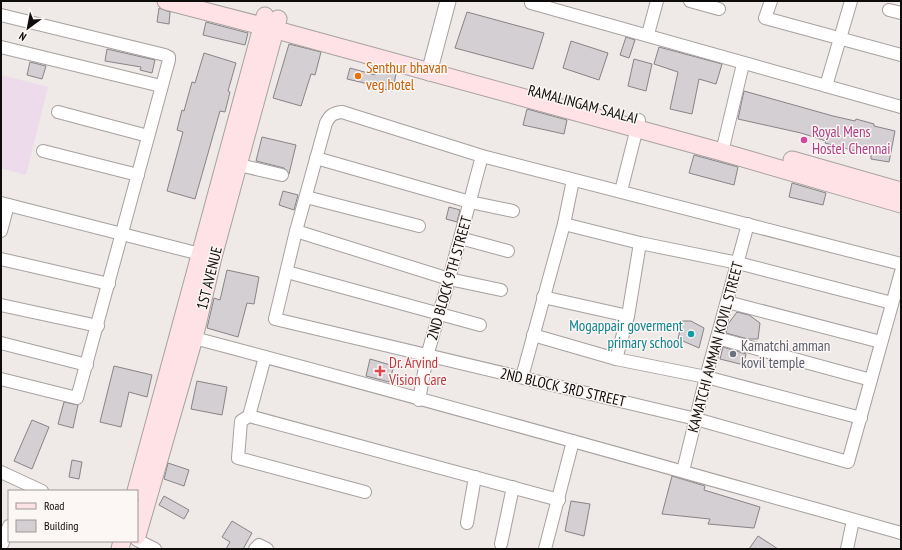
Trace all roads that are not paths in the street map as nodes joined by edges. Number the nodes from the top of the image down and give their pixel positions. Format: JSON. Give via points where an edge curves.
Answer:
{"nodes":[{"id":1,"x":166,"y":1,"type":"edge"},
{"id":2,"x":208,"y":1,"type":"edge"},
{"id":3,"x":448,"y":1,"type":"edge"},
{"id":4,"x":532,"y":1,"type":"edge"},
{"id":5,"x":657,"y":1,"type":"edge"},
{"id":6,"x":690,"y":1,"type":"edge"},
{"id":7,"x":771,"y":1,"type":"edge"},
{"id":8,"x":851,"y":1,"type":"edge"},
{"id":9,"x":719,"y":9,"type":"dead end"},
{"id":10,"x":1,"y":15,"type":"edge"},
{"id":11,"x":270,"y":23,"type":"junction"},
{"id":12,"x":648,"y":34,"type":"junction"},
{"id":13,"x":840,"y":38,"type":"junction"},
{"id":14,"x":1,"y":48,"type":"edge"},
{"id":15,"x":901,"y":55,"type":"edge"},
{"id":16,"x":743,"y":64,"type":"junction"},
{"id":17,"x":430,"y":67,"type":"junction"},
{"id":18,"x":161,"y":86,"type":"junction"},
{"id":19,"x":826,"y":86,"type":"junction"},
{"id":20,"x":901,"y":106,"type":"edge"},
{"id":21,"x":58,"y":112,"type":"dead end"},
{"id":22,"x":638,"y":125,"type":"junction"},
{"id":23,"x":148,"y":136,"type":"junction"},
{"id":24,"x":723,"y":147,"type":"junction"},
{"id":25,"x":43,"y":151,"type":"dead end"},
{"id":26,"x":482,"y":156,"type":"junction"},
{"id":27,"x":316,"y":158,"type":"junction"},
{"id":28,"x":238,"y":165,"type":"junction"},
{"id":29,"x":808,"y":171,"type":"junction"},
{"id":30,"x":138,"y":174,"type":"junction"},
{"id":31,"x":282,"y":175,"type":"dead end"},
{"id":32,"x":574,"y":180,"type":"junction"},
{"id":33,"x":621,"y":190,"type":"junction"},
{"id":34,"x":901,"y":191,"type":"edge"},
{"id":35,"x":306,"y":197,"type":"junction"},
{"id":36,"x":470,"y":202,"type":"junction"},
{"id":37,"x":4,"y":204,"type":"edge"},
{"id":38,"x":901,"y":204,"type":"edge"},
{"id":39,"x":513,"y":211,"type":"dead end"},
{"id":40,"x":564,"y":224,"type":"junction"},
{"id":41,"x":748,"y":224,"type":"junction"},
{"id":42,"x":418,"y":226,"type":"dead end"},
{"id":43,"x":1,"y":231,"type":"edge"},
{"id":44,"x":296,"y":231,"type":"junction"},
{"id":45,"x":122,"y":234,"type":"junction"},
{"id":46,"x":460,"y":238,"type":"junction"},
{"id":47,"x":640,"y":243,"type":"junction"},
{"id":48,"x":508,"y":251,"type":"dead end"},
{"id":49,"x":207,"y":256,"type":"junction"},
{"id":50,"x":1,"y":259,"type":"edge"},
{"id":51,"x":738,"y":263,"type":"junction"},
{"id":52,"x":901,"y":264,"type":"edge"},
{"id":53,"x":287,"y":272,"type":"junction"},
{"id":54,"x":901,"y":272,"type":"edge"},
{"id":55,"x":449,"y":279,"type":"junction"},
{"id":56,"x":108,"y":284,"type":"junction"},
{"id":57,"x":501,"y":290,"type":"dead end"},
{"id":58,"x":543,"y":297,"type":"junction"},
{"id":59,"x":727,"y":302,"type":"junction"},
{"id":60,"x":892,"y":304,"type":"junction"},
{"id":61,"x":1,"y":305,"type":"edge"},
{"id":62,"x":439,"y":314,"type":"junction"},
{"id":63,"x":628,"y":316,"type":"junction"},
{"id":64,"x":480,"y":325,"type":"dead end"},
{"id":65,"x":97,"y":326,"type":"junction"},
{"id":66,"x":533,"y":335,"type":"junction"},
{"id":67,"x":717,"y":338,"type":"junction"},
{"id":68,"x":186,"y":339,"type":"junction"},
{"id":69,"x":882,"y":342,"type":"junction"},
{"id":70,"x":1,"y":343,"type":"edge"},
{"id":71,"x":427,"y":356,"type":"junction"},
{"id":72,"x":265,"y":357,"type":"junction"},
{"id":73,"x":616,"y":359,"type":"junction"},
{"id":74,"x":87,"y":365,"type":"junction"},
{"id":75,"x":522,"y":377,"type":"junction"},
{"id":76,"x":706,"y":377,"type":"junction"},
{"id":77,"x":1,"y":379,"type":"edge"},
{"id":78,"x":871,"y":380,"type":"junction"},
{"id":79,"x":419,"y":400,"type":"junction"},
{"id":80,"x":249,"y":416,"type":"junction"},
{"id":81,"x":861,"y":418,"type":"junction"},
{"id":82,"x":696,"y":419,"type":"junction"},
{"id":83,"x":573,"y":442,"type":"junction"},
{"id":84,"x":683,"y":471,"type":"junction"},
{"id":85,"x":1,"y":472,"type":"edge"},
{"id":86,"x":475,"y":477,"type":"junction"},
{"id":87,"x":24,"y":487,"type":"edge"},
{"id":88,"x":513,"y":487,"type":"junction"},
{"id":89,"x":38,"y":490,"type":"edge"},
{"id":90,"x":136,"y":490,"type":"edge"},
{"id":91,"x":365,"y":492,"type":"dead end"},
{"id":92,"x":559,"y":500,"type":"junction"},
{"id":93,"x":853,"y":520,"type":"junction"},
{"id":94,"x":467,"y":523,"type":"dead end"},
{"id":95,"x":8,"y":528,"type":"edge"},
{"id":96,"x":900,"y":531,"type":"edge"},
{"id":97,"x":138,"y":532,"type":"edge"},
{"id":98,"x":138,"y":542,"type":"edge"},
{"id":99,"x":501,"y":544,"type":"dead end"},
{"id":100,"x":1,"y":546,"type":"edge"},
{"id":101,"x":155,"y":549,"type":"edge"},
{"id":102,"x":255,"y":549,"type":"edge"},
{"id":103,"x":267,"y":549,"type":"edge"},
{"id":104,"x":545,"y":549,"type":"edge"},
{"id":105,"x":847,"y":549,"type":"edge"}],
"edges":[{"from":1,"to":11,"type":"main road"},
{"from":2,"to":11,"type":"main road"},
{"from":3,"to":17,"type":"street"},
{"from":4,"to":12,"type":"street","via":[[531,3]]},
{"from":5,"to":12,"type":"street"},
{"from":6,"to":9,"type":"street"},
{"from":7,"to":13,"type":"street","via":[[765,18]]},
{"from":8,"to":13,"type":"street"},
{"from":10,"to":18,"type":"street","via":[[165,55],[169,60]]},
{"from":11,"to":17,"type":"main road"},
{"from":11,"to":28,"type":"main road","name":"1ST AVENUE"},
{"from":11,"to":49,"type":"main road","name":"1ST AVENUE"},
{"from":12,"to":16,"type":"street"},
{"from":13,"to":15,"type":"street"},
{"from":13,"to":19,"type":"street"},
{"from":14,"to":18,"type":"street"},
{"from":16,"to":19,"type":"street"},
{"from":16,"to":24,"type":"street"},
{"from":17,"to":22,"type":"main road"},
{"from":18,"to":23,"type":"street"},
{"from":19,"to":20,"type":"street"},
{"from":21,"to":23,"type":"street"},
{"from":22,"to":24,"type":"main road"},
{"from":22,"to":33,"type":"street"},
{"from":23,"to":30,"type":"street"},
{"from":24,"to":29,"type":"main road"},
{"from":25,"to":30,"type":"street"},
{"from":26,"to":27,"type":"street","via":[[342,112],[335,112],[329,116],[326,123]]},
{"from":26,"to":32,"type":"street"},
{"from":26,"to":36,"type":"street","name":"2ND BLOCK 9TH STREET"},
{"from":27,"to":35,"type":"street"},
{"from":27,"to":36,"type":"street"},
{"from":28,"to":31,"type":"street"},
{"from":28,"to":49,"type":"main road","name":"1ST AVENUE"},
{"from":29,"to":34,"type":"main road"},
{"from":29,"to":38,"type":"main road"},
{"from":30,"to":45,"type":"street"},
{"from":32,"to":33,"type":"street"},
{"from":32,"to":40,"type":"street"},
{"from":33,"to":41,"type":"street"},
{"from":35,"to":42,"type":"street"},
{"from":35,"to":44,"type":"street"},
{"from":36,"to":39,"type":"street"},
{"from":36,"to":46,"type":"street","name":"2ND BLOCK 9TH STREET"},
{"from":37,"to":43,"type":"street"},
{"from":37,"to":45,"type":"street"},
{"from":40,"to":47,"type":"street"},
{"from":40,"to":58,"type":"street"},
{"from":41,"to":51,"type":"street","name":"KAMATCHI AMMAN KOVIL STREET"},
{"from":41,"to":52,"type":"street"},
{"from":44,"to":53,"type":"street"},
{"from":44,"to":55,"type":"street"},
{"from":45,"to":49,"type":"street"},
{"from":45,"to":56,"type":"street"},
{"from":46,"to":48,"type":"street"},
{"from":46,"to":55,"type":"street","name":"2ND BLOCK 9TH STREET"},
{"from":47,"to":51,"type":"street"},
{"from":47,"to":63,"type":"street"},
{"from":49,"to":68,"type":"main road","name":"1ST AVENUE"},
{"from":50,"to":56,"type":"street"},
{"from":51,"to":59,"type":"street","name":"KAMATCHI AMMAN KOVIL STREET"},
{"from":51,"to":60,"type":"street"},
{"from":53,"to":62,"type":"street"},
{"from":53,"to":71,"type":"street","name":"2ND BLOCK 3RD STREET","via":[[275,319]]},
{"from":54,"to":60,"type":"street"},
{"from":55,"to":57,"type":"street"},
{"from":55,"to":62,"type":"street","name":"2ND BLOCK 9TH STREET"},
{"from":56,"to":65,"type":"street"},
{"from":58,"to":63,"type":"street"},
{"from":58,"to":66,"type":"street"},
{"from":59,"to":67,"type":"street","name":"KAMATCHI AMMAN KOVIL STREET"},
{"from":59,"to":69,"type":"street"},
{"from":60,"to":69,"type":"street"},
{"from":61,"to":65,"type":"street"},
{"from":62,"to":64,"type":"street"},
{"from":62,"to":71,"type":"street","name":"2ND BLOCK 9TH STREET"},
{"from":63,"to":73,"type":"street"},
{"from":65,"to":74,"type":"street"},
{"from":66,"to":73,"type":"street"},
{"from":66,"to":75,"type":"street"},
{"from":67,"to":76,"type":"street","name":"KAMATCHI AMMAN KOVIL STREET"},
{"from":67,"to":78,"type":"street"},
{"from":68,"to":72,"type":"street"},
{"from":68,"to":90,"type":"main road","name":"1ST AVENUE"},
{"from":68,"to":97,"type":"main road","name":"1ST AVENUE"},
{"from":69,"to":78,"type":"street"},
{"from":70,"to":74,"type":"street"},
{"from":71,"to":75,"type":"street","name":"2ND BLOCK 3RD STREET"},
{"from":71,"to":79,"type":"street","name":"2ND BLOCK 9TH STREET"},
{"from":72,"to":79,"type":"street"},
{"from":72,"to":80,"type":"street"},
{"from":73,"to":76,"type":"street"},
{"from":74,"to":77,"type":"street","via":[[77,398]]},
{"from":75,"to":82,"type":"street","name":"2ND BLOCK 3RD STREET"},
{"from":76,"to":81,"type":"street"},
{"from":76,"to":82,"type":"street","name":"KAMATCHI AMMAN KOVIL STREET"},
{"from":78,"to":81,"type":"street"},
{"from":79,"to":83,"type":"street"},
{"from":80,"to":86,"type":"street"},
{"from":80,"to":91,"type":"street","via":[[241,421],[238,458]]},
{"from":81,"to":82,"type":"street","name":"2ND BLOCK 3RD STREET","via":[[848,462]]},
{"from":82,"to":84,"type":"street","name":"KAMATCHI AMMAN KOVIL STREET"},
{"from":83,"to":84,"type":"street"},
{"from":83,"to":92,"type":"street"},
{"from":84,"to":93,"type":"street"},
{"from":85,"to":87,"type":"street"},
{"from":86,"to":88,"type":"street"},
{"from":86,"to":94,"type":"street"},
{"from":87,"to":89,"type":"street"},
{"from":88,"to":92,"type":"street"},
{"from":88,"to":99,"type":"street"},
{"from":92,"to":104,"type":"street"},
{"from":93,"to":96,"type":"street"},
{"from":93,"to":105,"type":"street"},
{"from":95,"to":100,"type":"street"},
{"from":98,"to":101,"type":"street"},
{"from":102,"to":103,"type":"street","via":[[259,545]]}]}
